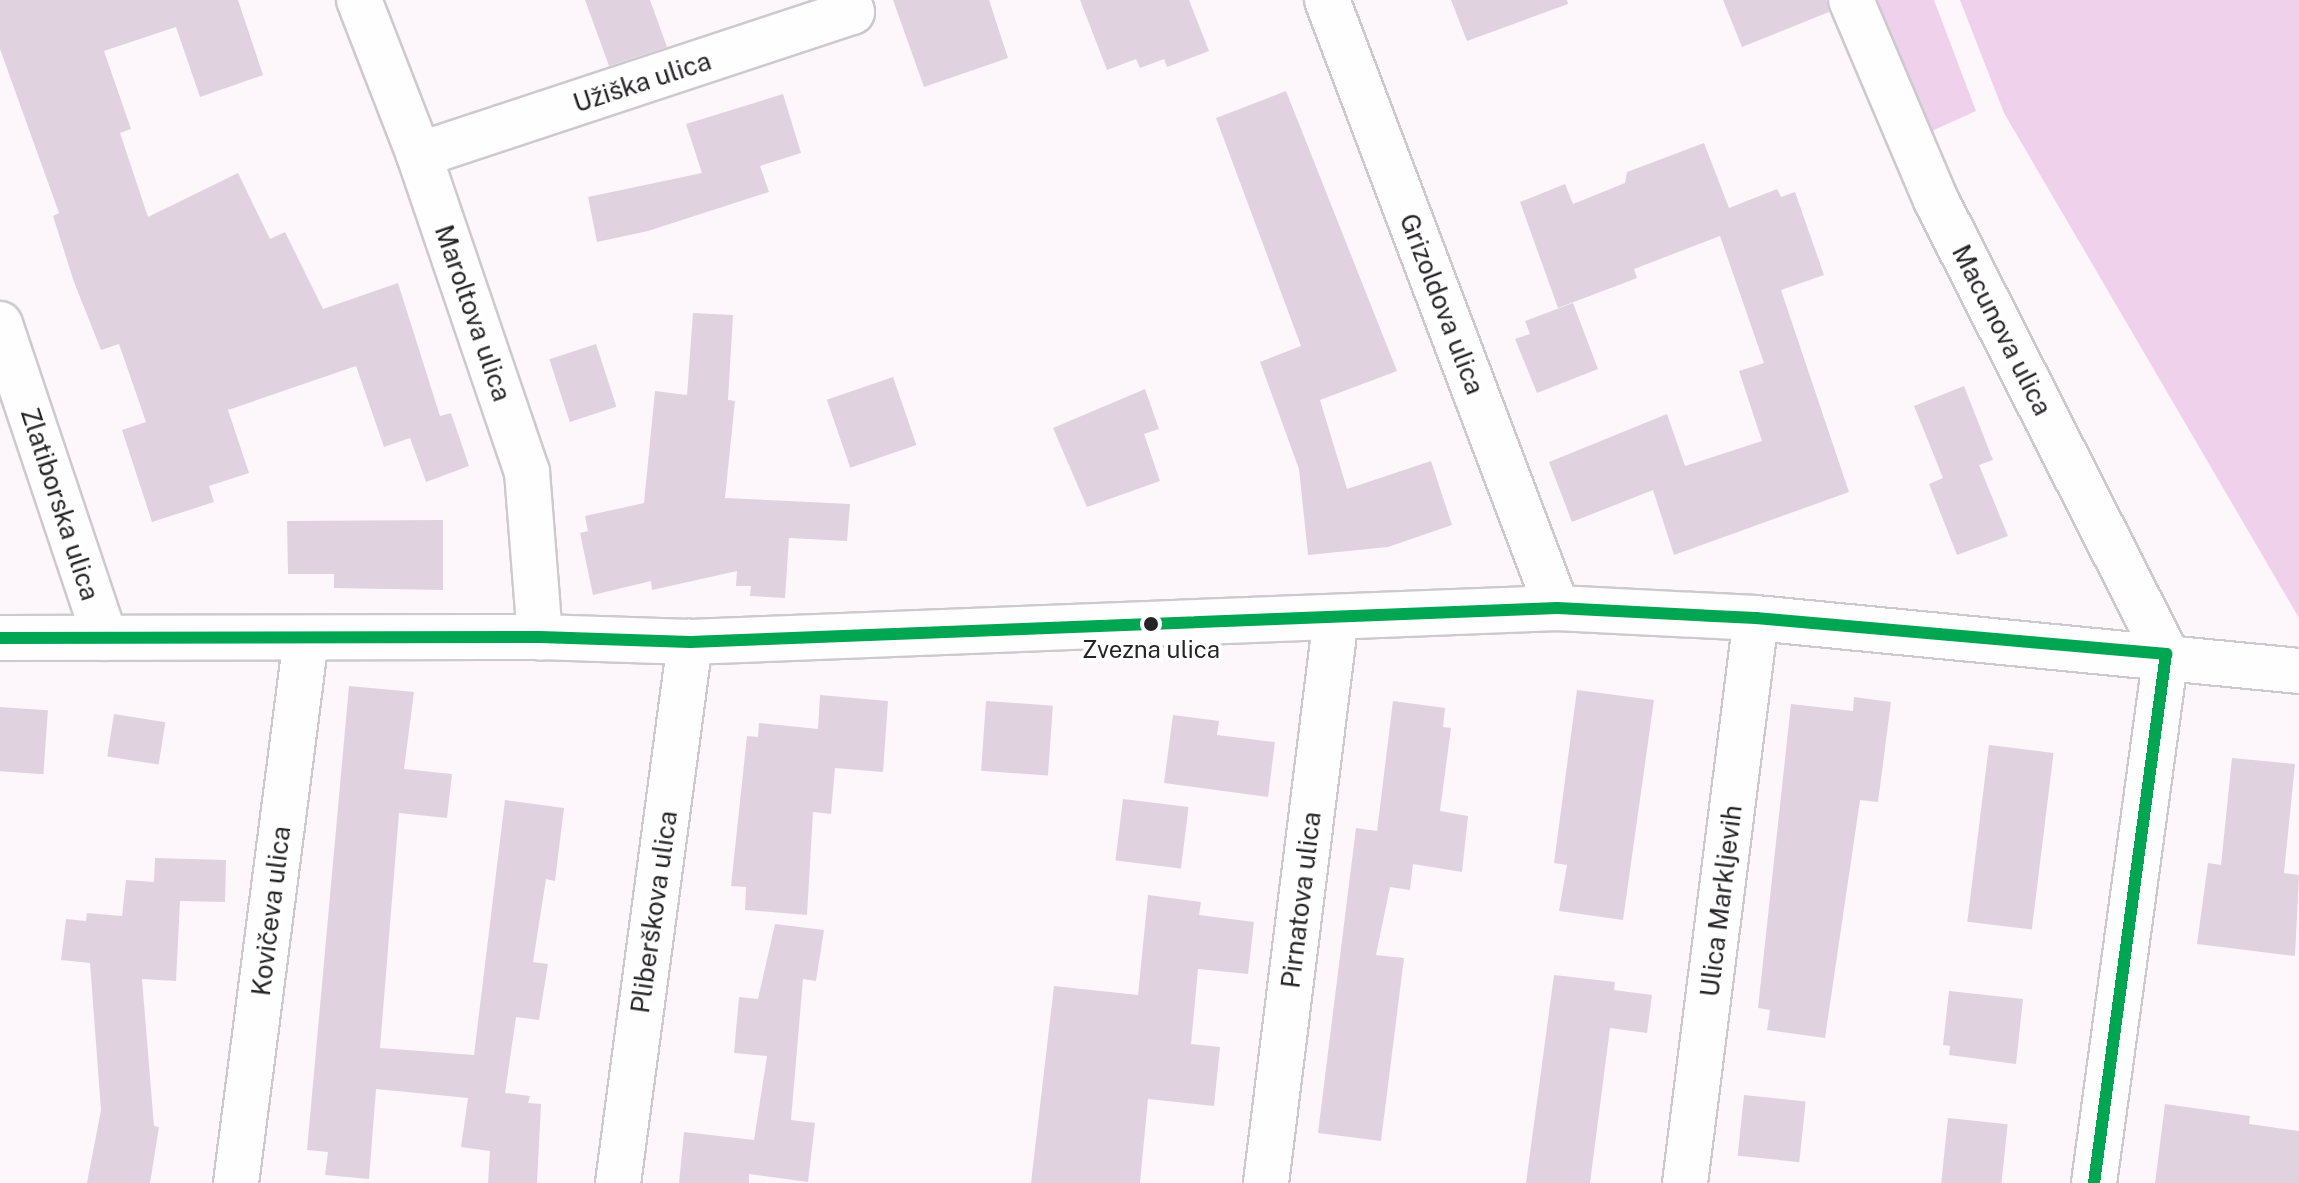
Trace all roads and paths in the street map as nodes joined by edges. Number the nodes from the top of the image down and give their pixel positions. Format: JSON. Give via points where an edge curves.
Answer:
{"nodes":[{"id":1,"x":359,"y":0,"type":"edge"},
{"id":2,"x":848,"y":0,"type":"edge"},
{"id":3,"x":1327,"y":0,"type":"edge"},
{"id":4,"x":1851,"y":0,"type":"edge"},
{"id":5,"x":419,"y":155,"type":"junction"},
{"id":6,"x":0,"y":324,"type":"edge"},
{"id":7,"x":1557,"y":608,"type":"junction"},
{"id":8,"x":1336,"y":617,"type":"junction"},
{"id":9,"x":1756,"y":618,"type":"junction"},
{"id":10,"x":540,"y":637,"type":"junction"},
{"id":11,"x":0,"y":638,"type":"edge"},
{"id":12,"x":105,"y":638,"type":"junction"},
{"id":13,"x":306,"y":639,"type":"junction"},
{"id":14,"x":690,"y":642,"type":"junction"},
{"id":15,"x":2166,"y":654,"type":"junction"},
{"id":16,"x":2299,"y":671,"type":"edge"},
{"id":17,"x":236,"y":1183,"type":"edge"},
{"id":18,"x":618,"y":1183,"type":"edge"},
{"id":19,"x":1266,"y":1183,"type":"edge"},
{"id":20,"x":1685,"y":1183,"type":"edge"},
{"id":21,"x":2094,"y":1183,"type":"edge"}],
"edges":[{"from":1,"to":5,"type":"street","name":"Maroltova ulica"},
{"from":2,"to":5,"type":"street","name":"Užiška ulica","via":[[852,12]]},
{"from":3,"to":7,"type":"street","name":"Grizoldova ulica"},
{"from":4,"to":15,"type":"street","name":"Macunova ulica","via":[[1936,200]]},
{"from":5,"to":10,"type":"street","name":"Maroltova ulica","via":[[527,472]]},
{"from":6,"to":12,"type":"street","name":"Zlatiborska ulica"},
{"from":7,"to":8,"type":"street"},
{"from":7,"to":9,"type":"street"},
{"from":8,"to":14,"type":"street"},
{"from":8,"to":19,"type":"street","name":"Pirnatova ulica"},
{"from":9,"to":15,"type":"street"},
{"from":9,"to":20,"type":"street","name":"Ulica Markljevih"},
{"from":10,"to":13,"type":"street"},
{"from":10,"to":14,"type":"street"},
{"from":11,"to":12,"type":"street"},
{"from":12,"to":13,"type":"street"},
{"from":13,"to":17,"type":"street","name":"Kovičeva ulica"},
{"from":14,"to":18,"type":"street","name":"Pliberškova ulica"},
{"from":15,"to":16,"type":"street"},
{"from":15,"to":21,"type":"street"}]}
